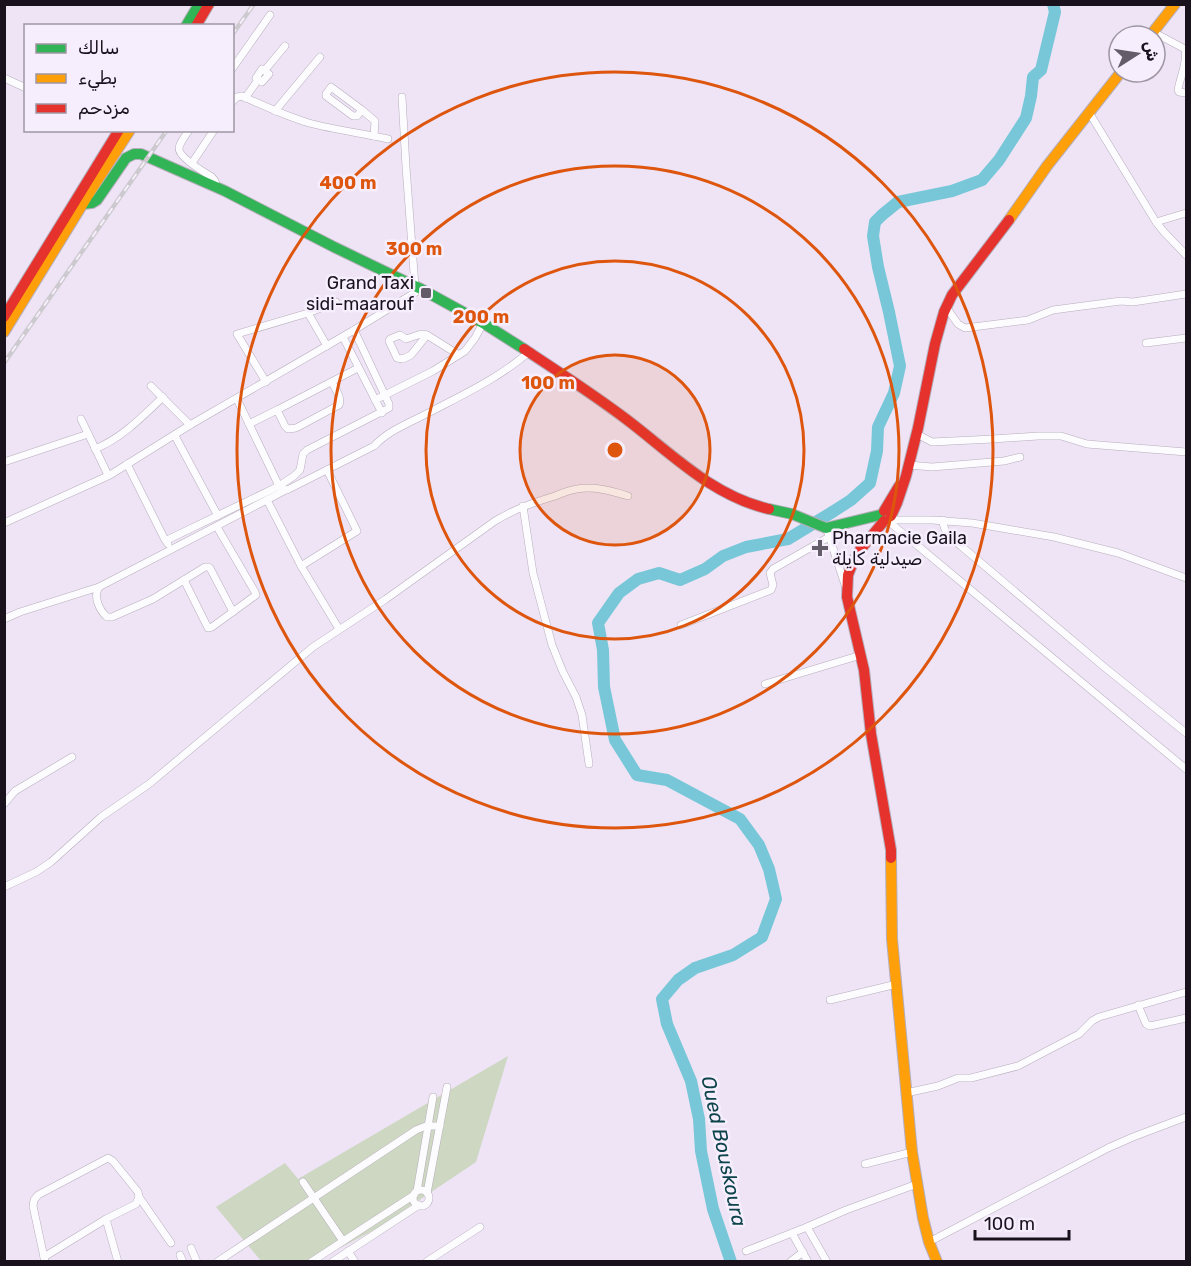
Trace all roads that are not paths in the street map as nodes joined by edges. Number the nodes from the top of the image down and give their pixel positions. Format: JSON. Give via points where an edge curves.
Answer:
{"nodes":[{"id":1,"x":199,"y":4,"type":"edge"},
{"id":2,"x":209,"y":4,"type":"edge"},
{"id":3,"x":1175,"y":4,"type":"edge"},
{"id":4,"x":270,"y":15,"type":"dead end"},
{"id":5,"x":187,"y":24,"type":"edge"},
{"id":6,"x":197,"y":24,"type":"edge"},
{"id":7,"x":1160,"y":24,"type":"edge"},
{"id":8,"x":1167,"y":41,"type":"edge"},
{"id":9,"x":285,"y":46,"type":"dead end"},
{"id":10,"x":320,"y":57,"type":"dead end"},
{"id":11,"x":234,"y":66,"type":"edge"},
{"id":12,"x":4,"y":78,"type":"edge"},
{"id":13,"x":1112,"y":84,"type":"edge"},
{"id":14,"x":24,"y":87,"type":"edge"},
{"id":15,"x":1186,"y":93,"type":"edge"},
{"id":16,"x":402,"y":97,"type":"dead end"},
{"id":17,"x":245,"y":98,"type":"junction"},
{"id":18,"x":234,"y":100,"type":"edge"},
{"id":19,"x":362,"y":110,"type":"junction"},
{"id":20,"x":275,"y":111,"type":"junction"},
{"id":21,"x":1090,"y":114,"type":"junction"},
{"id":22,"x":115,"y":132,"type":"edge"},
{"id":23,"x":129,"y":132,"type":"edge"},
{"id":24,"x":188,"y":132,"type":"edge"},
{"id":25,"x":213,"y":132,"type":"edge"},
{"id":26,"x":374,"y":136,"type":"junction"},
{"id":27,"x":388,"y":139,"type":"dead end"},
{"id":28,"x":192,"y":163,"type":"junction"},
{"id":29,"x":216,"y":186,"type":"junction"},
{"id":30,"x":82,"y":204,"type":"junction"},
{"id":31,"x":1186,"y":213,"type":"edge"},
{"id":32,"x":1156,"y":222,"type":"junction"},
{"id":33,"x":1186,"y":255,"type":"edge"},
{"id":34,"x":418,"y":288,"type":"junction"},
{"id":35,"x":1186,"y":294,"type":"edge"},
{"id":36,"x":336,"y":302,"type":"dead end"},
{"id":37,"x":946,"y":307,"type":"junction"},
{"id":38,"x":308,"y":313,"type":"junction"},
{"id":39,"x":4,"y":316,"type":"edge"},
{"id":40,"x":483,"y":322,"type":"junction"},
{"id":41,"x":354,"y":330,"type":"junction"},
{"id":42,"x":4,"y":332,"type":"edge"},
{"id":43,"x":427,"y":335,"type":"junction"},
{"id":44,"x":343,"y":337,"type":"junction"},
{"id":45,"x":1186,"y":338,"type":"edge"},
{"id":46,"x":1146,"y":343,"type":"dead end"},
{"id":47,"x":327,"y":346,"type":"junction"},
{"id":48,"x":529,"y":352,"type":"junction"},
{"id":49,"x":459,"y":355,"type":"junction"},
{"id":50,"x":358,"y":368,"type":"junction"},
{"id":51,"x":266,"y":382,"type":"junction"},
{"id":52,"x":332,"y":382,"type":"junction"},
{"id":53,"x":152,"y":386,"type":"dead end"},
{"id":54,"x":385,"y":395,"type":"junction"},
{"id":55,"x":163,"y":397,"type":"junction"},
{"id":56,"x":237,"y":399,"type":"junction"},
{"id":57,"x":375,"y":400,"type":"junction"},
{"id":58,"x":277,"y":410,"type":"junction"},
{"id":59,"x":381,"y":413,"type":"junction"},
{"id":60,"x":81,"y":419,"type":"dead end"},
{"id":61,"x":249,"y":424,"type":"junction"},
{"id":62,"x":190,"y":425,"type":"junction"},
{"id":63,"x":88,"y":434,"type":"junction"},
{"id":64,"x":917,"y":434,"type":"junction"},
{"id":65,"x":175,"y":436,"type":"junction"},
{"id":66,"x":95,"y":449,"type":"junction"},
{"id":67,"x":1186,"y":452,"type":"edge"},
{"id":68,"x":1020,"y":457,"type":"dead end"},
{"id":69,"x":4,"y":462,"type":"edge"},
{"id":70,"x":127,"y":464,"type":"junction"},
{"id":71,"x":327,"y":470,"type":"junction"},
{"id":72,"x":908,"y":470,"type":"junction"},
{"id":73,"x":108,"y":475,"type":"junction"},
{"id":74,"x":282,"y":488,"type":"junction"},
{"id":75,"x":628,"y":496,"type":"dead end"},
{"id":76,"x":262,"y":499,"type":"junction"},
{"id":77,"x":523,"y":506,"type":"junction"},
{"id":78,"x":218,"y":516,"type":"junction"},
{"id":79,"x":886,"y":517,"type":"junction"},
{"id":80,"x":943,"y":520,"type":"junction"},
{"id":81,"x":4,"y":523,"type":"edge"},
{"id":82,"x":217,"y":527,"type":"junction"},
{"id":83,"x":828,"y":532,"type":"junction"},
{"id":84,"x":166,"y":540,"type":"junction"},
{"id":85,"x":172,"y":551,"type":"junction"},
{"id":86,"x":301,"y":566,"type":"junction"},
{"id":87,"x":1186,"y":578,"type":"edge"},
{"id":88,"x":183,"y":580,"type":"junction"},
{"id":89,"x":99,"y":587,"type":"junction"},
{"id":90,"x":847,"y":597,"type":"junction"},
{"id":91,"x":233,"y":612,"type":"junction"},
{"id":92,"x":4,"y":619,"type":"edge"},
{"id":93,"x":681,"y":625,"type":"dead end"},
{"id":94,"x":339,"y":629,"type":"junction"},
{"id":95,"x":861,"y":655,"type":"junction"},
{"id":96,"x":765,"y":684,"type":"dead end"},
{"id":97,"x":1186,"y":733,"type":"edge"},
{"id":98,"x":72,"y":757,"type":"dead end"},
{"id":99,"x":589,"y":764,"type":"dead end"},
{"id":100,"x":1186,"y":769,"type":"edge"},
{"id":101,"x":4,"y":804,"type":"edge"},
{"id":102,"x":4,"y":887,"type":"edge"},
{"id":103,"x":897,"y":984,"type":"junction"},
{"id":104,"x":1186,"y":992,"type":"edge"},
{"id":105,"x":830,"y":1000,"type":"dead end"},
{"id":106,"x":1138,"y":1005,"type":"junction"},
{"id":107,"x":1186,"y":1018,"type":"edge"},
{"id":108,"x":447,"y":1087,"type":"dead end"},
{"id":109,"x":906,"y":1093,"type":"junction"},
{"id":110,"x":433,"y":1096,"type":"dead end"},
{"id":111,"x":430,"y":1111,"type":"junction"},
{"id":112,"x":442,"y":1113,"type":"junction"},
{"id":113,"x":1186,"y":1117,"type":"edge"},
{"id":114,"x":428,"y":1126,"type":"junction"},
{"id":115,"x":440,"y":1126,"type":"junction"},
{"id":116,"x":912,"y":1152,"type":"junction"},
{"id":117,"x":866,"y":1164,"type":"dead end"},
{"id":118,"x":303,"y":1182,"type":"dead end"},
{"id":119,"x":916,"y":1184,"type":"junction"},
{"id":120,"x":427,"y":1192,"type":"junction"},
{"id":121,"x":415,"y":1193,"type":"junction"},
{"id":122,"x":139,"y":1197,"type":"junction"},
{"id":123,"x":314,"y":1198,"type":"junction"},
{"id":124,"x":419,"y":1205,"type":"junction"},
{"id":125,"x":106,"y":1219,"type":"junction"},
{"id":126,"x":480,"y":1227,"type":"dead end"},
{"id":127,"x":807,"y":1227,"type":"junction"},
{"id":128,"x":792,"y":1233,"type":"junction"},
{"id":129,"x":343,"y":1241,"type":"junction"},
{"id":130,"x":929,"y":1242,"type":"junction"},
{"id":131,"x":171,"y":1243,"type":"dead end"},
{"id":132,"x":191,"y":1248,"type":"dead end"},
{"id":133,"x":348,"y":1251,"type":"junction"},
{"id":134,"x":746,"y":1251,"type":"dead end"},
{"id":135,"x":803,"y":1252,"type":"junction"},
{"id":136,"x":44,"y":1259,"type":"edge"},
{"id":137,"x":118,"y":1262,"type":"edge"},
{"id":138,"x":197,"y":1262,"type":"edge"},
{"id":139,"x":217,"y":1262,"type":"edge"},
{"id":140,"x":311,"y":1262,"type":"edge"},
{"id":141,"x":332,"y":1262,"type":"edge"},
{"id":142,"x":355,"y":1262,"type":"edge"},
{"id":143,"x":426,"y":1262,"type":"edge"},
{"id":144,"x":790,"y":1262,"type":"edge"},
{"id":145,"x":808,"y":1262,"type":"edge"},
{"id":146,"x":827,"y":1262,"type":"edge"},
{"id":147,"x":937,"y":1262,"type":"edge"}],
"edges":[{"from":1,"to":5,"type":"street"},
{"from":2,"to":6,"type":"street"},
{"from":3,"to":7,"type":"street"},
{"from":4,"to":11,"type":"street"},
{"from":8,"to":15,"type":"street","via":[[1185,49],[1178,90]]},
{"from":9,"to":17,"type":"street","via":[[264,70],[268,76],[263,82],[258,80]]},
{"from":10,"to":20,"type":"street"},
{"from":12,"to":14,"type":"street"},
{"from":13,"to":21,"type":"street"},
{"from":16,"to":34,"type":"street"},
{"from":17,"to":18,"type":"street"},
{"from":17,"to":20,"type":"street"},
{"from":19,"to":19,"type":"street","via":[[333,87],[325,94],[355,117]]},
{"from":19,"to":26,"type":"street","via":[[375,121]]},
{"from":20,"to":26,"type":"street","via":[[345,132]]},
{"from":21,"to":32,"type":"street"},
{"from":21,"to":37,"type":"street","via":[[1047,166]]},
{"from":22,"to":39,"type":"street"},
{"from":23,"to":30,"type":"street"},
{"from":24,"to":28,"type":"street","via":[[179,149]]},
{"from":25,"to":28,"type":"street"},
{"from":26,"to":27,"type":"street"},
{"from":28,"to":29,"type":"street","via":[[212,177]]},
{"from":29,"to":30,"type":"street","via":[[134,153],[124,160],[96,200]]},
{"from":29,"to":34,"type":"street"},
{"from":30,"to":42,"type":"street"},
{"from":31,"to":32,"type":"street"},
{"from":32,"to":33,"type":"street"},
{"from":34,"to":40,"type":"street"},
{"from":34,"to":41,"type":"street"},
{"from":35,"to":37,"type":"street","via":[[1053,310],[1028,320],[965,328]]},
{"from":36,"to":38,"type":"street"},
{"from":37,"to":64,"type":"street"},
{"from":38,"to":47,"type":"street"},
{"from":38,"to":51,"type":"street","via":[[237,334]]},
{"from":40,"to":48,"type":"street"},
{"from":40,"to":49,"type":"street","via":[[470,346]]},
{"from":41,"to":44,"type":"street"},
{"from":41,"to":54,"type":"street"},
{"from":43,"to":43,"type":"street","via":[[403,359],[397,358],[389,341],[400,335],[406,339]]},
{"from":43,"to":49,"type":"street"},
{"from":44,"to":47,"type":"street"},
{"from":44,"to":50,"type":"street"},
{"from":45,"to":46,"type":"street"},
{"from":47,"to":51,"type":"street"},
{"from":48,"to":71,"type":"street","via":[[485,383]]},
{"from":48,"to":83,"type":"street","via":[[720,490],[751,504],[803,518]]},
{"from":49,"to":54,"type":"street"},
{"from":50,"to":52,"type":"street"},
{"from":50,"to":57,"type":"street"},
{"from":51,"to":56,"type":"street"},
{"from":52,"to":58,"type":"street"},
{"from":52,"to":58,"type":"street","via":[[339,405],[296,428],[288,429]]},
{"from":53,"to":55,"type":"street"},
{"from":54,"to":57,"type":"street"},
{"from":54,"to":59,"type":"street","via":[[390,406]]},
{"from":55,"to":62,"type":"street"},
{"from":55,"to":66,"type":"street","via":[[121,434]]},
{"from":56,"to":61,"type":"street"},
{"from":56,"to":62,"type":"street"},
{"from":57,"to":59,"type":"street"},
{"from":58,"to":61,"type":"street"},
{"from":59,"to":74,"type":"street","via":[[307,450],[300,470]]},
{"from":60,"to":63,"type":"street"},
{"from":61,"to":74,"type":"street"},
{"from":62,"to":65,"type":"street"},
{"from":63,"to":66,"type":"street"},
{"from":63,"to":69,"type":"street"},
{"from":64,"to":67,"type":"street","via":[[932,442],[1061,436],[1087,444]]},
{"from":64,"to":72,"type":"street"},
{"from":65,"to":70,"type":"street"},
{"from":65,"to":78,"type":"street"},
{"from":66,"to":73,"type":"street"},
{"from":68,"to":72,"type":"street"},
{"from":70,"to":73,"type":"street"},
{"from":70,"to":84,"type":"street"},
{"from":71,"to":74,"type":"street"},
{"from":71,"to":86,"type":"street","via":[[357,531]]},
{"from":72,"to":79,"type":"street","via":[[889,500]]},
{"from":73,"to":81,"type":"street"},
{"from":74,"to":76,"type":"street"},
{"from":75,"to":77,"type":"street","via":[[609,490],[577,489]]},
{"from":76,"to":78,"type":"street"},
{"from":76,"to":82,"type":"street"},
{"from":76,"to":86,"type":"street"},
{"from":77,"to":94,"type":"street","via":[[495,521]]},
{"from":77,"to":99,"type":"street","via":[[533,573],[552,645],[582,716]]},
{"from":78,"to":84,"type":"street"},
{"from":79,"to":80,"type":"street"},
{"from":79,"to":83,"type":"street"},
{"from":79,"to":90,"type":"street","via":[[853,562]]},
{"from":79,"to":100,"type":"street"},
{"from":80,"to":87,"type":"street","via":[[992,525],[1081,543]]},
{"from":80,"to":97,"type":"street","via":[[945,531],[961,546]]},
{"from":82,"to":85,"type":"street"},
{"from":82,"to":91,"type":"street","via":[[255,592],[253,598]]},
{"from":83,"to":90,"type":"street"},
{"from":83,"to":93,"type":"street","via":[[773,569],[771,590]]},
{"from":84,"to":85,"type":"street"},
{"from":85,"to":89,"type":"street"},
{"from":86,"to":94,"type":"street"},
{"from":88,"to":89,"type":"street","via":[[112,617],[103,613],[96,597]]},
{"from":88,"to":91,"type":"street","via":[[204,567],[210,568]]},
{"from":88,"to":91,"type":"street","via":[[208,628]]},
{"from":89,"to":92,"type":"street"},
{"from":90,"to":95,"type":"street"},
{"from":94,"to":102,"type":"street","via":[[149,784],[101,817],[51,862]]},
{"from":95,"to":96,"type":"street"},
{"from":95,"to":103,"type":"street","via":[[891,850],[891,929]]},
{"from":98,"to":101,"type":"street","via":[[15,791]]},
{"from":103,"to":105,"type":"street"},
{"from":103,"to":109,"type":"street"},
{"from":104,"to":106,"type":"street"},
{"from":106,"to":107,"type":"street","via":[[1149,1026]]},
{"from":106,"to":109,"type":"street","via":[[1099,1017],[1080,1034],[1018,1066]]},
{"from":108,"to":112,"type":"street"},
{"from":109,"to":116,"type":"street"},
{"from":110,"to":111,"type":"street"},
{"from":111,"to":112,"type":"street"},
{"from":111,"to":114,"type":"street"},
{"from":112,"to":115,"type":"street"},
{"from":113,"to":130,"type":"street","via":[[1108,1148]]},
{"from":114,"to":115,"type":"street"},
{"from":114,"to":121,"type":"street"},
{"from":114,"to":123,"type":"street","via":[[416,1130]]},
{"from":115,"to":120,"type":"street"},
{"from":116,"to":117,"type":"street"},
{"from":116,"to":119,"type":"street"},
{"from":118,"to":123,"type":"street"},
{"from":119,"to":127,"type":"street"},
{"from":119,"to":130,"type":"street"},
{"from":120,"to":121,"type":"street"},
{"from":120,"to":124,"type":"street","via":[[429,1201]]},
{"from":121,"to":124,"type":"street","via":[[414,1200]]},
{"from":121,"to":129,"type":"street"},
{"from":122,"to":125,"type":"street","via":[[136,1204]]},
{"from":122,"to":131,"type":"street"},
{"from":122,"to":136,"type":"street","via":[[108,1158],[38,1195],[33,1206]]},
{"from":123,"to":129,"type":"street"},
{"from":123,"to":139,"type":"street"},
{"from":124,"to":133,"type":"street"},
{"from":125,"to":136,"type":"street"},
{"from":125,"to":137,"type":"street"},
{"from":126,"to":143,"type":"street"},
{"from":127,"to":128,"type":"street"},
{"from":127,"to":146,"type":"street"},
{"from":128,"to":134,"type":"street"},
{"from":128,"to":135,"type":"street"},
{"from":129,"to":140,"type":"street"},
{"from":130,"to":147,"type":"street"},
{"from":132,"to":138,"type":"street"},
{"from":133,"to":141,"type":"street"},
{"from":133,"to":142,"type":"street"},
{"from":135,"to":144,"type":"street"},
{"from":135,"to":145,"type":"street"}]}
